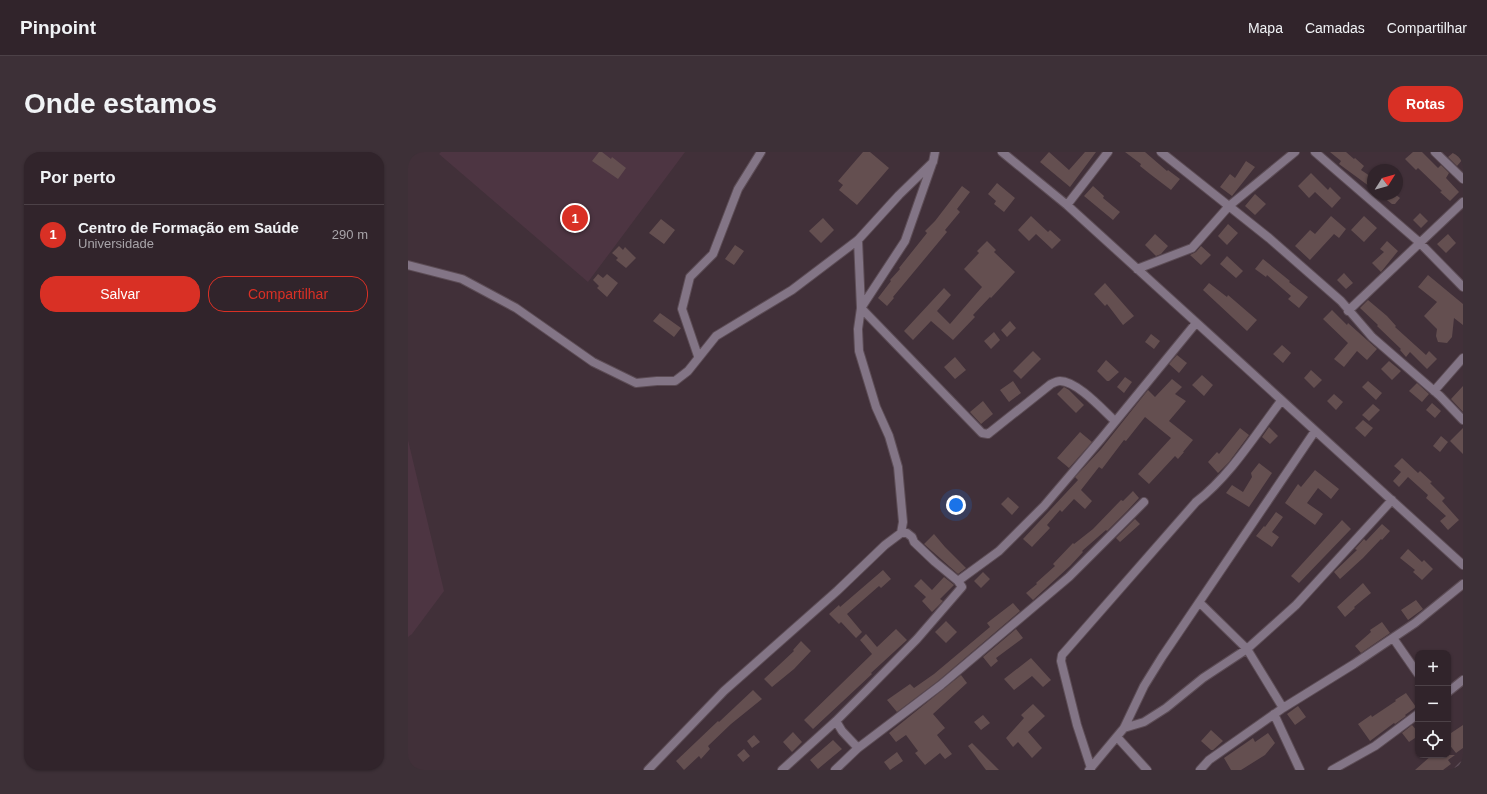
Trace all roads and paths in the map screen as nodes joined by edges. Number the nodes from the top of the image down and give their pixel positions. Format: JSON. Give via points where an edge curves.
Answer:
{"nodes":[{"id":1,"x":761,"y":152,"type":"edge"},
{"id":2,"x":935,"y":152,"type":"edge"},
{"id":3,"x":1002,"y":152,"type":"edge"},
{"id":4,"x":1108,"y":152,"type":"edge"},
{"id":5,"x":1161,"y":152,"type":"edge"},
{"id":6,"x":1295,"y":152,"type":"edge"},
{"id":7,"x":1315,"y":152,"type":"edge"},
{"id":8,"x":1436,"y":152,"type":"edge"},
{"id":9,"x":933,"y":162,"type":"junction"},
{"id":10,"x":1463,"y":179,"type":"edge"},
{"id":11,"x":1463,"y":202,"type":"edge"},
{"id":12,"x":1067,"y":206,"type":"junction"},
{"id":13,"x":1230,"y":206,"type":"junction"},
{"id":14,"x":858,"y":240,"type":"junction"},
{"id":15,"x":1420,"y":242,"type":"junction"},
{"id":16,"x":408,"y":265,"type":"edge"},
{"id":17,"x":1137,"y":269,"type":"junction"},
{"id":18,"x":1463,"y":287,"type":"edge"},
{"id":19,"x":860,"y":308,"type":"junction"},
{"id":20,"x":1348,"y":311,"type":"junction"},
{"id":21,"x":1196,"y":323,"type":"junction"},
{"id":22,"x":698,"y":356,"type":"junction"},
{"id":23,"x":1463,"y":358,"type":"edge"},
{"id":24,"x":1434,"y":391,"type":"junction"},
{"id":25,"x":1281,"y":401,"type":"junction"},
{"id":26,"x":1463,"y":420,"type":"edge"},
{"id":27,"x":1115,"y":421,"type":"junction"},
{"id":28,"x":1315,"y":431,"type":"junction"},
{"id":29,"x":1392,"y":500,"type":"junction"},
{"id":30,"x":1144,"y":502,"type":"dead end"},
{"id":31,"x":901,"y":533,"type":"junction"},
{"id":32,"x":1463,"y":565,"type":"edge"},
{"id":33,"x":958,"y":581,"type":"junction"},
{"id":34,"x":1463,"y":584,"type":"edge"},
{"id":35,"x":1200,"y":603,"type":"junction"},
{"id":36,"x":1393,"y":638,"type":"junction"},
{"id":37,"x":1247,"y":649,"type":"junction"},
{"id":38,"x":1415,"y":670,"type":"edge"},
{"id":39,"x":1463,"y":680,"type":"edge"},
{"id":40,"x":1451,"y":690,"type":"edge"},
{"id":41,"x":1284,"y":708,"type":"junction"},
{"id":42,"x":1274,"y":714,"type":"junction"},
{"id":43,"x":1415,"y":716,"type":"edge"},
{"id":44,"x":836,"y":721,"type":"junction"},
{"id":45,"x":1124,"y":728,"type":"junction"},
{"id":46,"x":1117,"y":737,"type":"junction"},
{"id":47,"x":858,"y":748,"type":"junction"},
{"id":48,"x":1463,"y":766,"type":"edge"},
{"id":49,"x":1090,"y":769,"type":"edge"},
{"id":50,"x":648,"y":770,"type":"edge"},
{"id":51,"x":782,"y":770,"type":"edge"},
{"id":52,"x":835,"y":770,"type":"edge"},
{"id":53,"x":1147,"y":770,"type":"edge"},
{"id":54,"x":1200,"y":770,"type":"edge"},
{"id":55,"x":1300,"y":770,"type":"edge"},
{"id":56,"x":1332,"y":770,"type":"edge"},
{"id":57,"x":1459,"y":770,"type":"edge"}],
"edges":[{"from":1,"to":22,"type":"street","via":[[738,189],[713,254],[690,277],[682,309]]},
{"from":2,"to":9,"type":"street"},
{"from":3,"to":12,"type":"street"},
{"from":4,"to":12,"type":"street"},
{"from":5,"to":13,"type":"street"},
{"from":6,"to":13,"type":"street"},
{"from":7,"to":15,"type":"street"},
{"from":8,"to":10,"type":"street"},
{"from":9,"to":14,"type":"street"},
{"from":9,"to":19,"type":"street","via":[[905,241]]},
{"from":11,"to":15,"type":"street"},
{"from":12,"to":17,"type":"street"},
{"from":13,"to":17,"type":"street","via":[[1192,248]]},
{"from":13,"to":20,"type":"street","via":[[1335,296]]},
{"from":14,"to":19,"type":"street"},
{"from":14,"to":22,"type":"street","via":[[792,290],[716,336]]},
{"from":15,"to":18,"type":"street"},
{"from":15,"to":20,"type":"street"},
{"from":16,"to":22,"type":"street","via":[[468,282],[516,308],[593,362],[636,383],[675,381],[688,371]]},
{"from":17,"to":21,"type":"street"},
{"from":19,"to":27,"type":"street","via":[[982,433],[988,434],[1051,384],[1059,381],[1079,389]]},
{"from":19,"to":31,"type":"street","via":[[859,351],[876,408],[889,436],[898,467],[903,522]]},
{"from":20,"to":24,"type":"street","via":[[1372,337]]},
{"from":21,"to":25,"type":"street"},
{"from":21,"to":27,"type":"street"},
{"from":23,"to":24,"type":"street"},
{"from":24,"to":26,"type":"street"},
{"from":25,"to":28,"type":"street"},
{"from":25,"to":49,"type":"street","via":[[1226,474],[1196,502],[1062,655],[1064,676]]},
{"from":27,"to":33,"type":"street","via":[[1044,506],[999,551]]},
{"from":28,"to":29,"type":"street"},
{"from":28,"to":35,"type":"street"},
{"from":29,"to":32,"type":"street"},
{"from":29,"to":37,"type":"street","via":[[1296,605]]},
{"from":30,"to":47,"type":"street","via":[[1068,577],[941,685]]},
{"from":31,"to":33,"type":"street","via":[[907,533],[912,537],[914,542]]},
{"from":31,"to":50,"type":"street","via":[[724,691]]},
{"from":33,"to":44,"type":"street","via":[[962,587],[917,639]]},
{"from":34,"to":36,"type":"street","via":[[1415,624]]},
{"from":35,"to":37,"type":"street"},
{"from":35,"to":45,"type":"street","via":[[1144,686]]},
{"from":36,"to":38,"type":"street"},
{"from":36,"to":41,"type":"street"},
{"from":37,"to":41,"type":"street"},
{"from":37,"to":45,"type":"street","via":[[1203,678],[1166,708],[1144,722]]},
{"from":39,"to":40,"type":"street"},
{"from":41,"to":42,"type":"street"},
{"from":42,"to":54,"type":"street","via":[[1209,760]]},
{"from":42,"to":55,"type":"street"},
{"from":43,"to":56,"type":"street","via":[[1375,746]]},
{"from":44,"to":47,"type":"street"},
{"from":44,"to":51,"type":"street"},
{"from":45,"to":46,"type":"street"},
{"from":46,"to":49,"type":"street"},
{"from":46,"to":53,"type":"street"},
{"from":47,"to":52,"type":"street"},
{"from":48,"to":57,"type":"street"}]}
